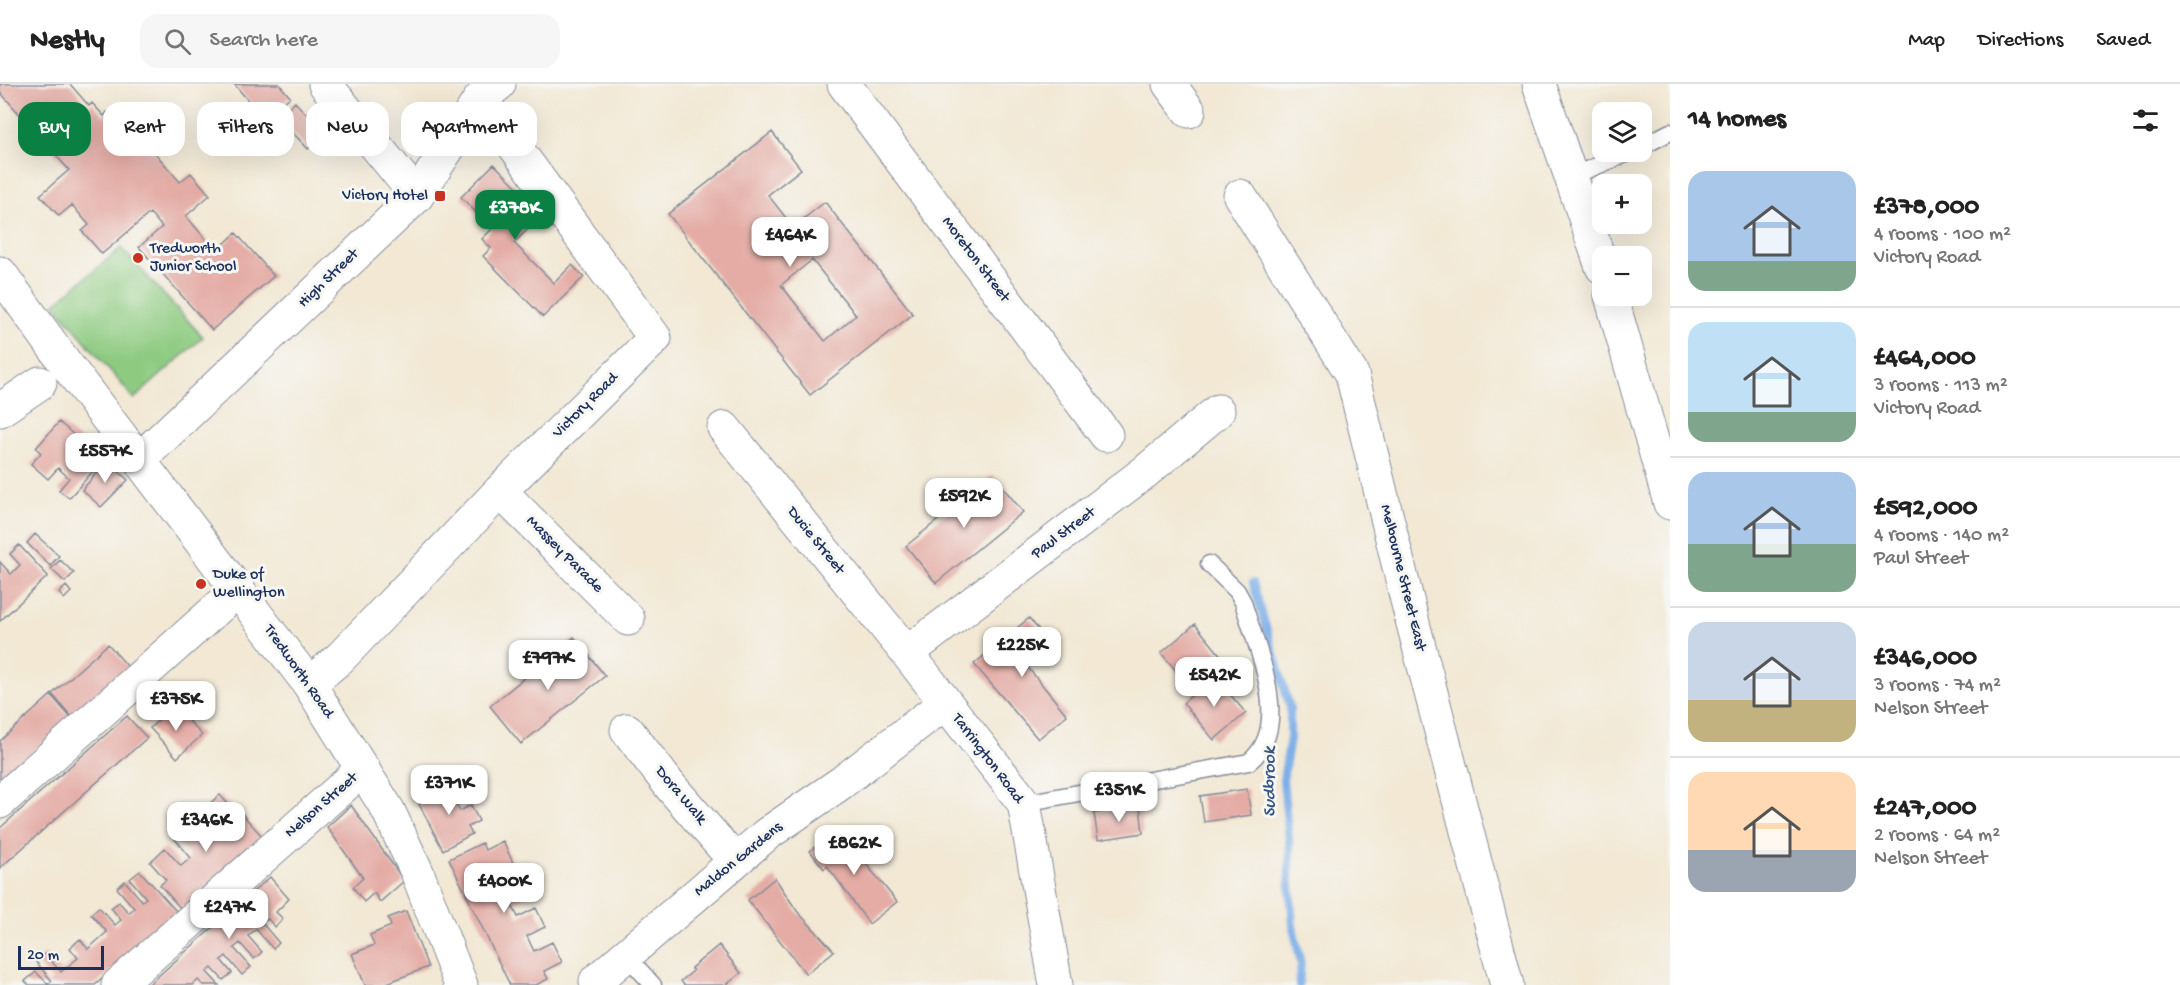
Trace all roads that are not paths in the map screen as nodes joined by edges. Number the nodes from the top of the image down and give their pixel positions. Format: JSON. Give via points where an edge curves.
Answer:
{"nodes":[{"id":1,"x":325,"y":84,"type":"edge"},
{"id":2,"x":844,"y":84,"type":"edge"},
{"id":3,"x":1169,"y":84,"type":"edge"},
{"id":4,"x":1539,"y":84,"type":"edge"},
{"id":5,"x":490,"y":91,"type":"edge"},
{"id":6,"x":1189,"y":111,"type":"dead end"},
{"id":7,"x":1670,"y":132,"type":"edge"},
{"id":8,"x":1652,"y":141,"type":"edge"},
{"id":9,"x":1606,"y":162,"type":"edge"},
{"id":10,"x":1572,"y":176,"type":"junction"},
{"id":11,"x":417,"y":196,"type":"junction"},
{"id":12,"x":1240,"y":196,"type":"dead end"},
{"id":13,"x":1595,"y":246,"type":"edge"},
{"id":14,"x":0,"y":273,"type":"edge"},
{"id":15,"x":1615,"y":308,"type":"edge"},
{"id":16,"x":40,"y":383,"type":"dead end"},
{"id":17,"x":0,"y":410,"type":"edge"},
{"id":18,"x":1218,"y":411,"type":"dead end"},
{"id":19,"x":724,"y":428,"type":"dead end"},
{"id":20,"x":1106,"y":435,"type":"dead end"},
{"id":21,"x":140,"y":459,"type":"junction"},
{"id":22,"x":500,"y":490,"type":"junction"},
{"id":23,"x":1670,"y":503,"type":"edge"},
{"id":24,"x":1209,"y":564,"type":"dead end"},
{"id":25,"x":238,"y":590,"type":"junction"},
{"id":26,"x":628,"y":619,"type":"dead end"},
{"id":27,"x":907,"y":653,"type":"junction"},
{"id":28,"x":309,"y":684,"type":"junction"},
{"id":29,"x":945,"y":703,"type":"junction"},
{"id":30,"x":627,"y":730,"type":"dead end"},
{"id":31,"x":363,"y":769,"type":"junction"},
{"id":32,"x":0,"y":802,"type":"edge"},
{"id":33,"x":1024,"y":803,"type":"junction"},
{"id":34,"x":735,"y":861,"type":"junction"},
{"id":35,"x":626,"y":955,"type":"junction"},
{"id":36,"x":596,"y":981,"type":"dead end"},
{"id":37,"x":118,"y":985,"type":"edge"},
{"id":38,"x":461,"y":985,"type":"edge"},
{"id":39,"x":653,"y":985,"type":"edge"},
{"id":40,"x":1056,"y":985,"type":"edge"},
{"id":41,"x":1507,"y":985,"type":"edge"}],
"edges":[{"from":1,"to":11,"type":"street"},
{"from":2,"to":20,"type":"street","name":"Moreton Street"},
{"from":3,"to":6,"type":"street"},
{"from":4,"to":10,"type":"street"},
{"from":5,"to":11,"type":"street","name":"High Street"},
{"from":5,"to":22,"type":"street","name":"Victory Road","via":[[655,338]]},
{"from":7,"to":8,"type":"lane"},
{"from":9,"to":10,"type":"lane"},
{"from":10,"to":13,"type":"street"},
{"from":11,"to":21,"type":"street","name":"High Street"},
{"from":12,"to":41,"type":"street","name":"Melbourne Street East","via":[[1352,374]]},
{"from":14,"to":21,"type":"street","name":"Tredworth Road"},
{"from":15,"to":23,"type":"street"},
{"from":16,"to":17,"type":"street"},
{"from":18,"to":27,"type":"street","name":"Paul Street","via":[[1145,472]]},
{"from":19,"to":27,"type":"street","name":"Ducie Street"},
{"from":21,"to":25,"type":"street","name":"Tredworth Road"},
{"from":22,"to":26,"type":"street","name":"Massey Parade"},
{"from":22,"to":28,"type":"street","name":"Victory Road","via":[[339,658]]},
{"from":24,"to":33,"type":"lane","via":[[1238,591],[1268,690],[1271,720],[1262,752],[1249,762]]},
{"from":25,"to":28,"type":"street","name":"Tredworth Road"},
{"from":25,"to":32,"type":"street"},
{"from":27,"to":29,"type":"street","name":"Tarrington Road"},
{"from":28,"to":31,"type":"street","name":"Tredworth Road"},
{"from":29,"to":33,"type":"street","name":"Tarrington Road"},
{"from":29,"to":34,"type":"street","name":"Maldon Gardens"},
{"from":30,"to":34,"type":"street","name":"Dora Walk"},
{"from":31,"to":37,"type":"street","name":"Nelson Street"},
{"from":31,"to":38,"type":"street","name":"Tredworth Road","via":[[388,810],[417,872]]},
{"from":33,"to":40,"type":"street","name":"Tarrington Road"},
{"from":34,"to":35,"type":"street","name":"Maldon Gardens"},
{"from":35,"to":36,"type":"street","name":"Maldon Gardens"},
{"from":35,"to":39,"type":"lane"}]}
